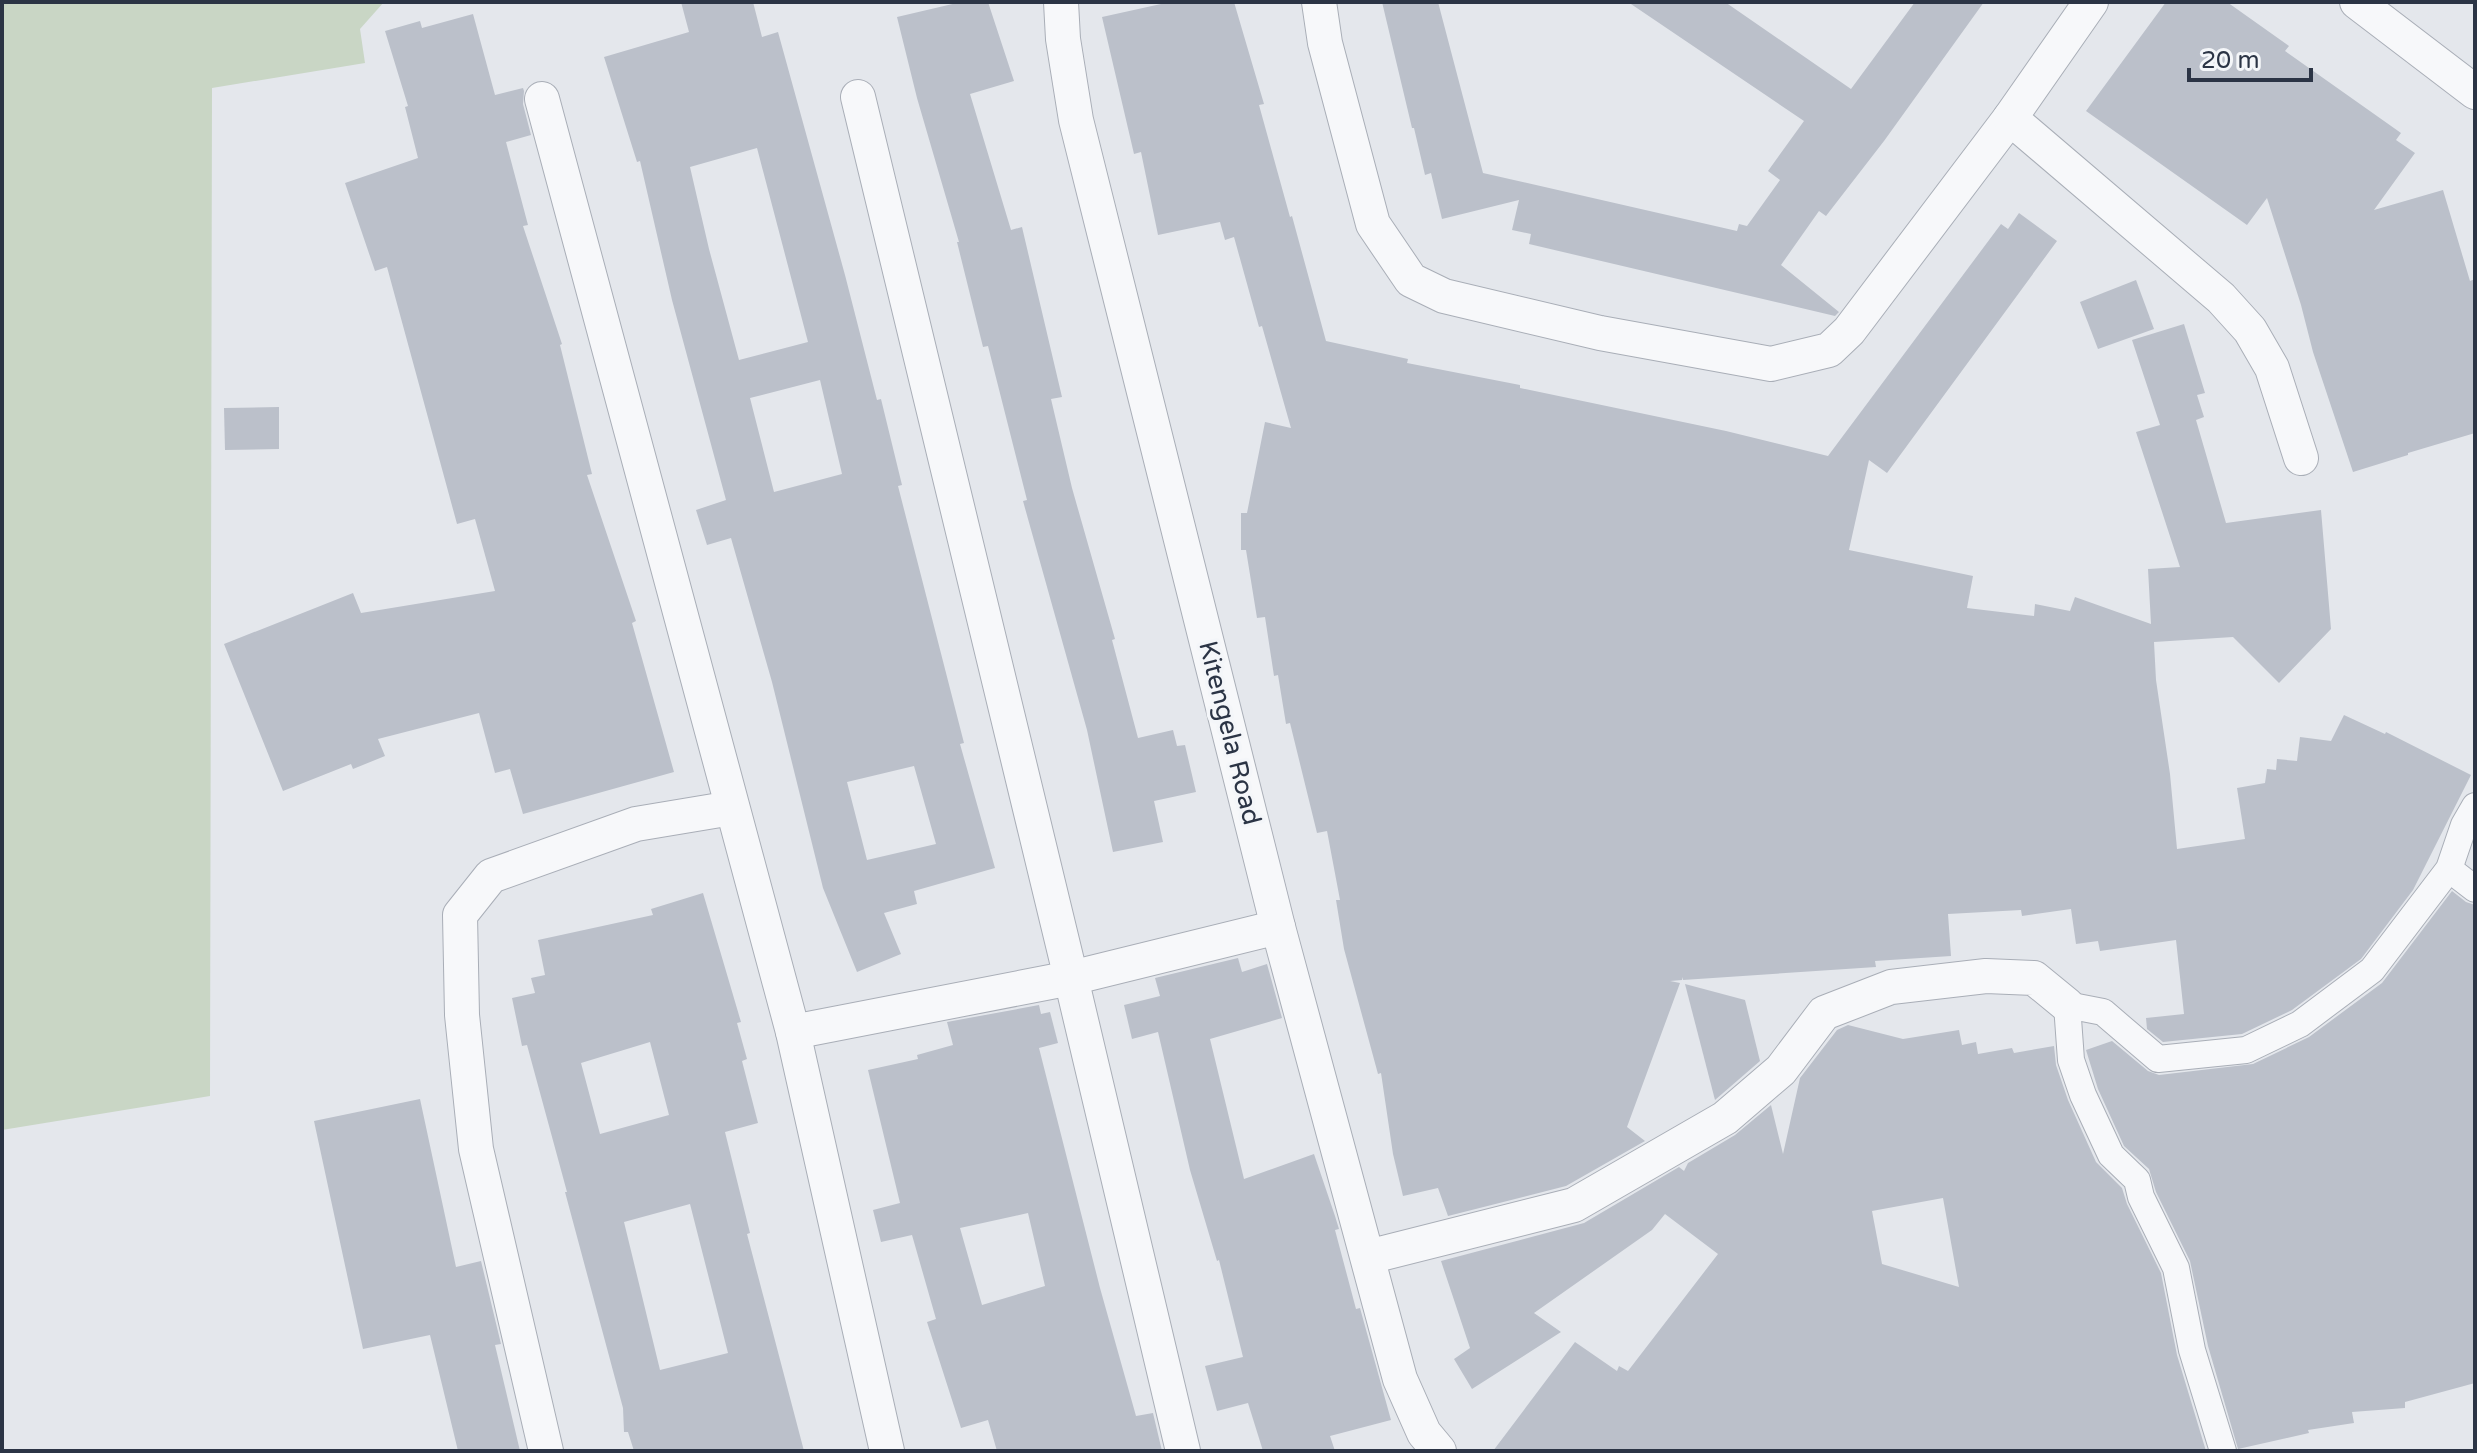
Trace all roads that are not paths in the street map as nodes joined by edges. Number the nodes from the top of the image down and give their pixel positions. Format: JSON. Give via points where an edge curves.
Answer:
{"nodes":[{"id":1,"x":1061,"y":2,"type":"edge"},
{"id":2,"x":1319,"y":2,"type":"edge"},
{"id":3,"x":2091,"y":2,"type":"edge"},
{"id":4,"x":2357,"y":2,"type":"edge"},
{"id":5,"x":2475,"y":92,"type":"edge"},
{"id":6,"x":858,"y":97,"type":"dead end"},
{"id":7,"x":542,"y":99,"type":"dead end"},
{"id":8,"x":2010,"y":118,"type":"junction"},
{"id":9,"x":2301,"y":458,"type":"dead end"},
{"id":10,"x":2475,"y":806,"type":"edge"},
{"id":11,"x":732,"y":808,"type":"junction"},
{"id":12,"x":2449,"y":869,"type":"junction"},
{"id":13,"x":2475,"y":889,"type":"edge"},
{"id":14,"x":1278,"y":927,"type":"junction"},
{"id":15,"x":1071,"y":978,"type":"junction"},
{"id":16,"x":2067,"y":1005,"type":"junction"},
{"id":17,"x":793,"y":1032,"type":"junction"},
{"id":18,"x":1368,"y":1257,"type":"junction"},
{"id":19,"x":546,"y":1451,"type":"edge"},
{"id":20,"x":887,"y":1451,"type":"edge"},
{"id":21,"x":1183,"y":1451,"type":"edge"},
{"id":22,"x":1439,"y":1451,"type":"edge"},
{"id":23,"x":2223,"y":1451,"type":"edge"}],
"edges":[{"from":1,"to":14,"type":"street","name":"Kitengela Road","via":[[1076,120]]},
{"from":2,"to":8,"type":"street","via":[[1373,224],[1411,280],[1444,296],[1600,333],[1771,364],[1829,350],[1849,331]]},
{"from":3,"to":8,"type":"street"},
{"from":4,"to":5,"type":"street"},
{"from":6,"to":15,"type":"street"},
{"from":7,"to":11,"type":"street"},
{"from":8,"to":9,"type":"street","via":[[2221,298],[2250,330],[2272,368]]},
{"from":10,"to":12,"type":"street"},
{"from":11,"to":17,"type":"street"},
{"from":11,"to":19,"type":"street","via":[[636,824],[491,876],[460,915],[462,1015],[476,1149]]},
{"from":12,"to":13,"type":"street"},
{"from":12,"to":16,"type":"street","via":[[2372,970],[2300,1024],[2246,1050],[2158,1059],[2103,1012]]},
{"from":14,"to":15,"type":"street"},
{"from":14,"to":18,"type":"street","name":"Kitengela Road"},
{"from":15,"to":17,"type":"street"},
{"from":15,"to":21,"type":"street"},
{"from":16,"to":18,"type":"street","via":[[2034,978],[1986,976],[1891,987],[1824,1013],[1781,1070],[1725,1118],[1574,1205]]},
{"from":16,"to":23,"type":"street","via":[[2071,1060],[2083,1095],[2111,1155],[2137,1180],[2176,1268],[2192,1350]]},
{"from":17,"to":20,"type":"street"},
{"from":18,"to":22,"type":"street","name":"Kitengela Road","via":[[1400,1379],[1424,1433]]}]}
